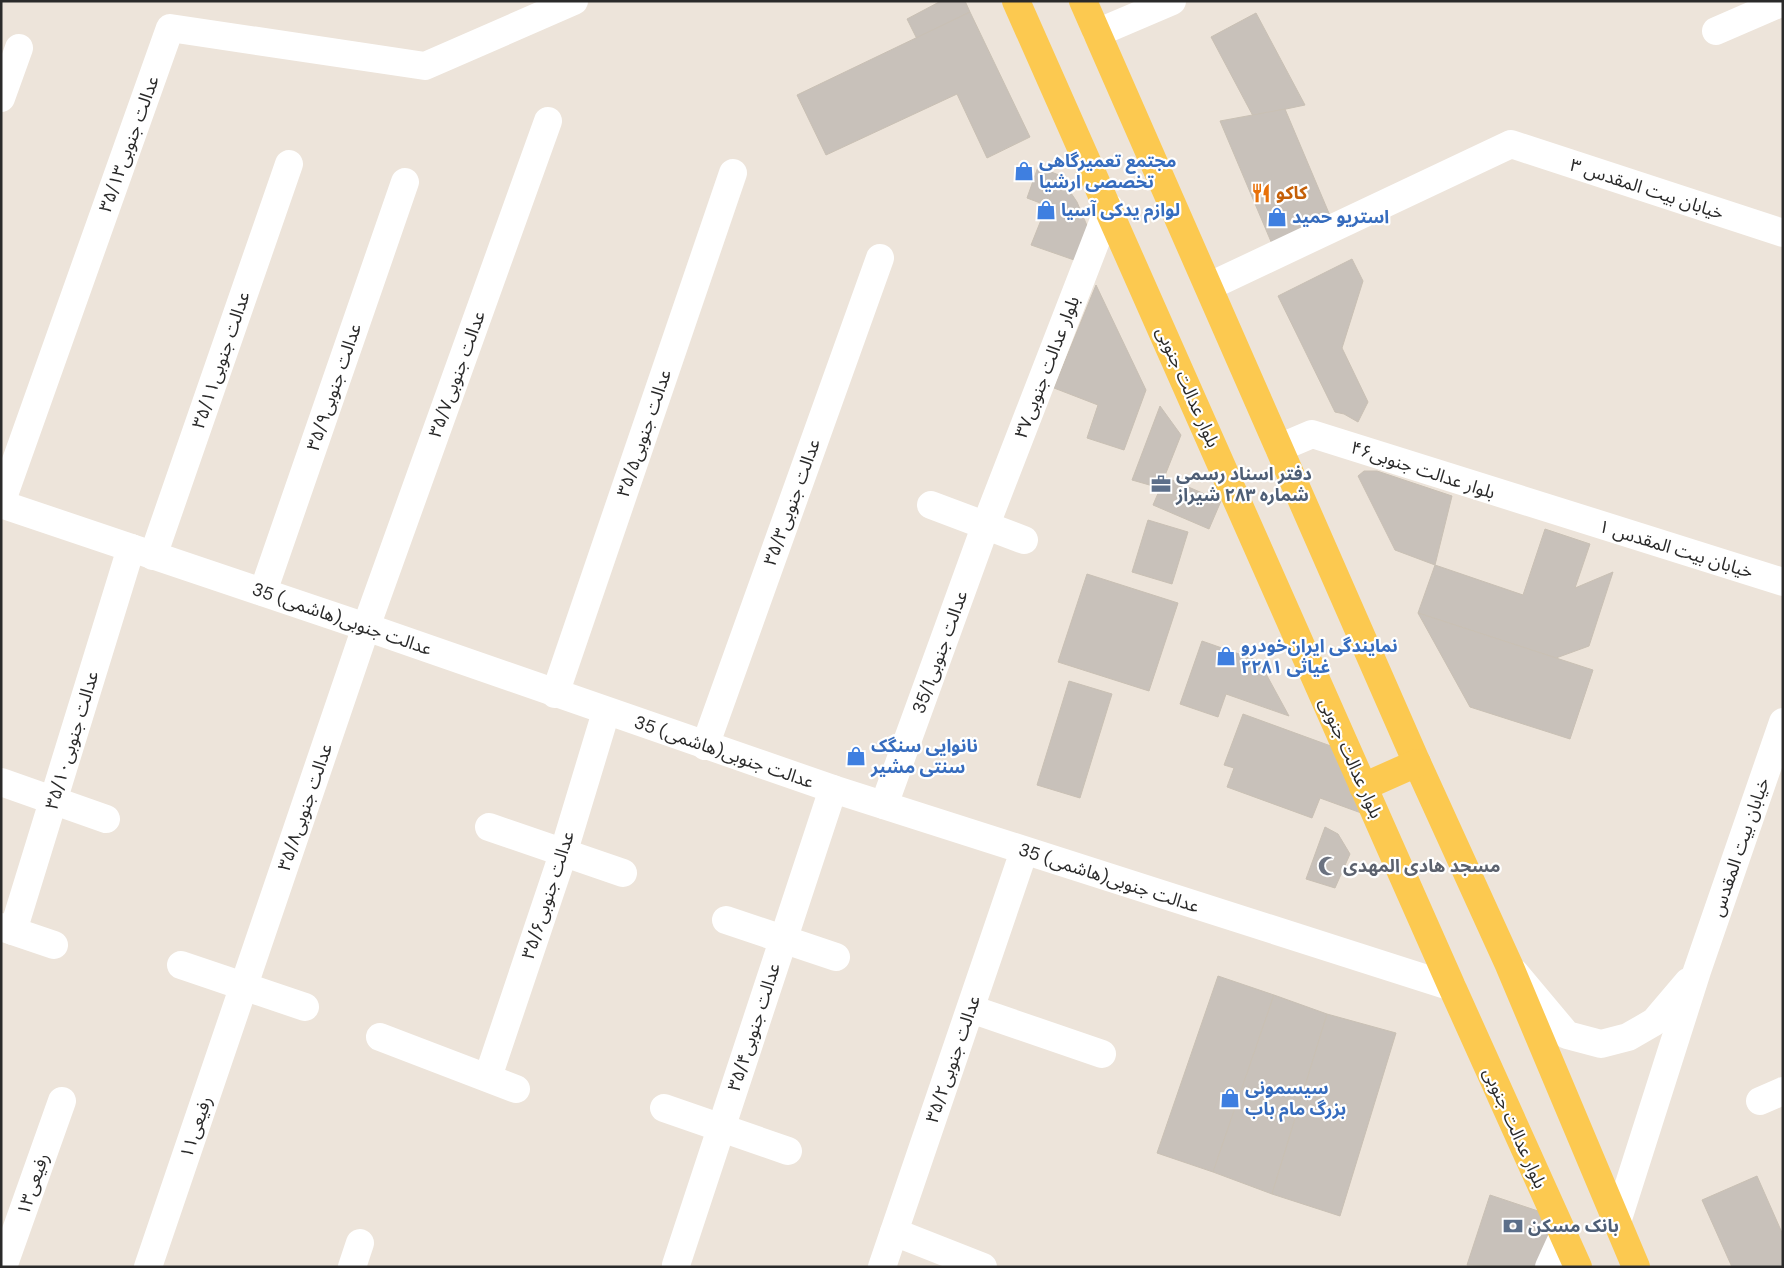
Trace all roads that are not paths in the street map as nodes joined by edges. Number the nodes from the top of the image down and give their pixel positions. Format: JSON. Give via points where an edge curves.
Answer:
{"nodes":[{"id":1,"x":574,"y":1,"type":"edge"},
{"id":2,"x":1016,"y":1,"type":"edge"},
{"id":3,"x":1083,"y":1,"type":"edge"},
{"id":4,"x":1172,"y":1,"type":"edge"},
{"id":5,"x":1783,"y":2,"type":"edge"},
{"id":6,"x":1716,"y":31,"type":"dead end"},
{"id":7,"x":1097,"y":33,"type":"junction"},
{"id":8,"x":19,"y":48,"type":"dead end"},
{"id":9,"x":1,"y":98,"type":"edge"},
{"id":10,"x":548,"y":122,"type":"dead end"},
{"id":11,"x":290,"y":164,"type":"dead end"},
{"id":12,"x":733,"y":173,"type":"dead end"},
{"id":13,"x":405,"y":182,"type":"dead end"},
{"id":14,"x":1108,"y":208,"type":"junction"},
{"id":15,"x":1783,"y":234,"type":"edge"},
{"id":16,"x":880,"y":258,"type":"dead end"},
{"id":17,"x":1210,"y":286,"type":"junction"},
{"id":18,"x":1278,"y":448,"type":"junction"},
{"id":19,"x":1,"y":503,"type":"edge"},
{"id":20,"x":931,"y":505,"type":"dead end"},
{"id":21,"x":1569,"y":516,"type":"joint"},
{"id":22,"x":985,"y":527,"type":"junction"},
{"id":23,"x":1024,"y":540,"type":"dead end"},
{"id":24,"x":142,"y":552,"type":"junction"},
{"id":25,"x":1783,"y":582,"type":"edge"},
{"id":26,"x":263,"y":592,"type":"junction"},
{"id":27,"x":366,"y":627,"type":"junction"},
{"id":28,"x":555,"y":694,"type":"junction"},
{"id":29,"x":606,"y":712,"type":"junction"},
{"id":30,"x":1783,"y":722,"type":"edge"},
{"id":31,"x":705,"y":746,"type":"junction"},
{"id":32,"x":1417,"y":762,"type":"junction"},
{"id":33,"x":1,"y":782,"type":"edge"},
{"id":34,"x":1363,"y":787,"type":"junction"},
{"id":35,"x":833,"y":789,"type":"junction"},
{"id":36,"x":53,"y":801,"type":"junction"},
{"id":37,"x":884,"y":805,"type":"junction"},
{"id":38,"x":106,"y":819,"type":"dead end"},
{"id":39,"x":489,"y":827,"type":"dead end"},
{"id":40,"x":1024,"y":851,"type":"junction"},
{"id":41,"x":563,"y":854,"type":"junction"},
{"id":42,"x":623,"y":873,"type":"dead end"},
{"id":43,"x":726,"y":920,"type":"dead end"},
{"id":44,"x":7,"y":929,"type":"edge"},
{"id":45,"x":783,"y":939,"type":"junction"},
{"id":46,"x":54,"y":945,"type":"dead end"},
{"id":47,"x":836,"y":957,"type":"dead end"},
{"id":48,"x":181,"y":965,"type":"dead end"},
{"id":49,"x":1509,"y":965,"type":"junction"},
{"id":50,"x":1697,"y":971,"type":"junction"},
{"id":51,"x":244,"y":987,"type":"junction"},
{"id":52,"x":1452,"y":987,"type":"junction"},
{"id":53,"x":306,"y":1007,"type":"dead end"},
{"id":54,"x":971,"y":1009,"type":"junction"},
{"id":55,"x":380,"y":1037,"type":"dead end"},
{"id":56,"x":1102,"y":1054,"type":"dead end"},
{"id":57,"x":488,"y":1077,"type":"junction"},
{"id":58,"x":516,"y":1088,"type":"dead end"},
{"id":59,"x":62,"y":1101,"type":"dead end"},
{"id":60,"x":664,"y":1108,"type":"dead end"},
{"id":61,"x":721,"y":1128,"type":"junction"},
{"id":62,"x":788,"y":1151,"type":"dead end"},
{"id":63,"x":1617,"y":1222,"type":"junction"},
{"id":64,"x":894,"y":1232,"type":"junction"},
{"id":65,"x":1564,"y":1234,"type":"junction"},
{"id":66,"x":676,"y":1265,"type":"dead end"},
{"id":67,"x":4,"y":1267,"type":"edge"},
{"id":68,"x":148,"y":1267,"type":"edge"},
{"id":69,"x":882,"y":1267,"type":"edge"},
{"id":70,"x":982,"y":1267,"type":"edge"},
{"id":71,"x":1549,"y":1267,"type":"edge"},
{"id":72,"x":1578,"y":1267,"type":"edge"},
{"id":73,"x":1636,"y":1267,"type":"edge"}],
"edges":[{"from":1,"to":19,"type":"street","name":"عدالت جنوبی۳۵/۱۳","via":[[425,66],[170,28]]},
{"from":2,"to":14,"type":"main road","name":"بلوار عدالت جنوبی"},
{"from":3,"to":7,"type":"main road"},
{"from":4,"to":7,"type":"street"},
{"from":5,"to":6,"type":"street"},
{"from":7,"to":17,"type":"main road"},
{"from":8,"to":9,"type":"street"},
{"from":10,"to":27,"type":"street","name":"عدالت جنوبی۳۵/۷"},
{"from":11,"to":24,"type":"street","name":"عدالت جنوبی۳۵/۱۱"},
{"from":12,"to":28,"type":"street","name":"عدالت جنوبی۳۵/۵"},
{"from":13,"to":26,"type":"street","name":"عدالت جنوبی۳۵/۹"},
{"from":14,"to":22,"type":"street","name":"بلوار عدالت جنوبی۳۷"},
{"from":14,"to":34,"type":"main road","name":"بلوار عدالت جنوبی"},
{"from":15,"to":17,"type":"street","name":"خیابان بیت المقدس ۳","via":[[1511,144]]},
{"from":16,"to":31,"type":"street","name":"عدالت جنوبی۳۵/۳"},
{"from":17,"to":18,"type":"main road"},
{"from":18,"to":21,"type":"street","name":"بلوار عدالت جنوبی۴۶","via":[[1312,434]]},
{"from":18,"to":32,"type":"main road"},
{"from":19,"to":24,"type":"street","name":"35 عدالت جنوبی(هاشمی)"},
{"from":20,"to":22,"type":"street"},
{"from":21,"to":25,"type":"street","name":"خیابان بیت المقدس ۱"},
{"from":22,"to":23,"type":"street"},
{"from":22,"to":37,"type":"street","name":"35/1عدالت جنوبی"},
{"from":24,"to":26,"type":"street","name":"35 عدالت جنوبی(هاشمی)"},
{"from":24,"to":36,"type":"street","name":"عدالت جنوبی۳۵/۱۰"},
{"from":26,"to":27,"type":"street","name":"35 عدالت جنوبی(هاشمی)"},
{"from":27,"to":28,"type":"street","name":"35 عدالت جنوبی(هاشمی)"},
{"from":27,"to":51,"type":"street","name":"عدالت جنوبی۳۵/۸"},
{"from":28,"to":29,"type":"street","name":"35 عدالت جنوبی(هاشمی)"},
{"from":29,"to":31,"type":"street","name":"35 عدالت جنوبی(هاشمی)"},
{"from":29,"to":41,"type":"street","name":"عدالت جنوبی۳۵/۶"},
{"from":30,"to":50,"type":"street","name":"خیابان بیت المقدس"},
{"from":31,"to":35,"type":"street","name":"35 عدالت جنوبی(هاشمی)"},
{"from":32,"to":34,"type":"main road"},
{"from":32,"to":49,"type":"main road"},
{"from":33,"to":36,"type":"street"},
{"from":34,"to":52,"type":"main road","name":"بلوار عدالت جنوبی"},
{"from":35,"to":37,"type":"street","name":"35 عدالت جنوبی(هاشمی)"},
{"from":35,"to":45,"type":"street","name":"عدالت جنوبی۳۵/۴"},
{"from":36,"to":38,"type":"street"},
{"from":36,"to":44,"type":"street","name":"عدالت جنوبی۳۵/۱۰"},
{"from":37,"to":40,"type":"street","name":"35 عدالت جنوبی(هاشمی)"},
{"from":39,"to":41,"type":"street"},
{"from":40,"to":52,"type":"street","name":"35 عدالت جنوبی(هاشمی)"},
{"from":40,"to":54,"type":"street","name":"عدالت جنوبی۳۵/۲"},
{"from":41,"to":42,"type":"street"},
{"from":41,"to":57,"type":"street","name":"عدالت جنوبی۳۵/۶"},
{"from":43,"to":45,"type":"street"},
{"from":44,"to":46,"type":"street"},
{"from":45,"to":47,"type":"street"},
{"from":45,"to":61,"type":"street","name":"عدالت جنوبی۳۵/۴"},
{"from":48,"to":51,"type":"street"},
{"from":49,"to":50,"type":"street","via":[[1567,1035],[1601,1044],[1628,1037],[1654,1022]]},
{"from":49,"to":63,"type":"main road"},
{"from":50,"to":63,"type":"street","name":"خیابان بیت المقدس"},
{"from":51,"to":53,"type":"street"},
{"from":51,"to":68,"type":"street","name":"رفیعی۱۱"},
{"from":52,"to":65,"type":"main road","name":"بلوار عدالت جنوبی"},
{"from":54,"to":56,"type":"street"},
{"from":54,"to":64,"type":"street","name":"عدالت جنوبی۳۵/۲"},
{"from":55,"to":57,"type":"street"},
{"from":57,"to":58,"type":"street"},
{"from":59,"to":67,"type":"street","name":"رفیعی۱۳"},
{"from":60,"to":61,"type":"street"},
{"from":61,"to":62,"type":"street"},
{"from":61,"to":66,"type":"street","name":"عدالت جنوبی۳۵/۴"},
{"from":63,"to":73,"type":"main road"},
{"from":64,"to":69,"type":"street","name":"عدالت جنوبی۳۵/۲"},
{"from":64,"to":70,"type":"street"},
{"from":65,"to":71,"type":"street"},
{"from":65,"to":72,"type":"main road","name":"بلوار عدالت جنوبی"}]}
